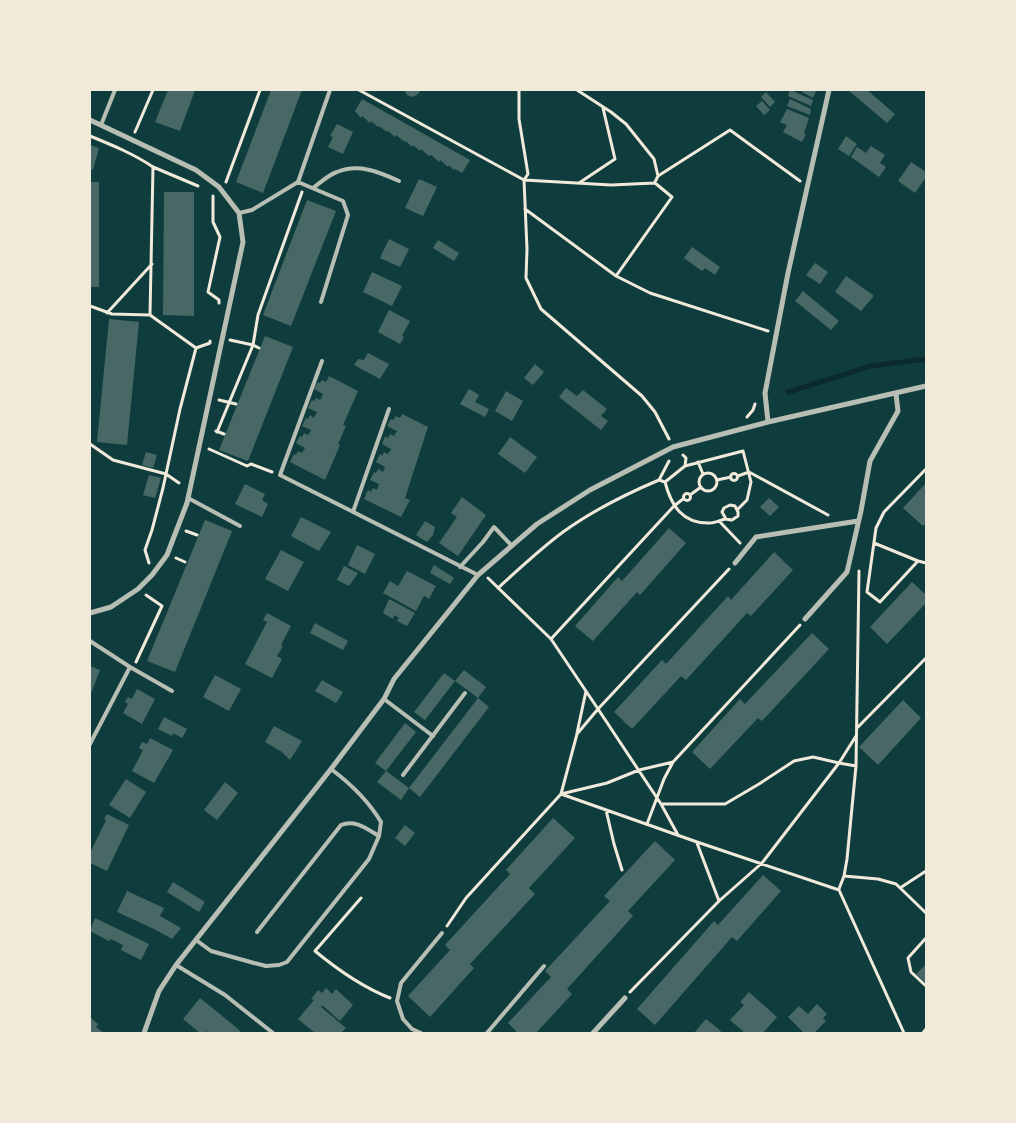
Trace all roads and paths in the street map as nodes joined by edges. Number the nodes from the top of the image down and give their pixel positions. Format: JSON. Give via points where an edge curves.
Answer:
{"nodes":[{"id":1,"x":115,"y":90,"type":"edge"},
{"id":2,"x":152,"y":90,"type":"edge"},
{"id":3,"x":260,"y":90,"type":"edge"},
{"id":4,"x":330,"y":90,"type":"edge"},
{"id":5,"x":359,"y":90,"type":"edge"},
{"id":6,"x":519,"y":90,"type":"edge"},
{"id":7,"x":576,"y":90,"type":"edge"},
{"id":8,"x":829,"y":90,"type":"edge"},
{"id":9,"x":603,"y":107,"type":"junction"},
{"id":10,"x":90,"y":120,"type":"edge"},
{"id":11,"x":101,"y":125,"type":"junction"},
{"id":12,"x":90,"y":136,"type":"edge"},
{"id":13,"x":132,"y":140,"type":"junction"},
{"id":14,"x":153,"y":167,"type":"junction"},
{"id":15,"x":658,"y":176,"type":"junction"},
{"id":16,"x":524,"y":180,"type":"junction"},
{"id":17,"x":399,"y":181,"type":"dead end"},
{"id":18,"x":800,"y":181,"type":"dead end"},
{"id":19,"x":298,"y":182,"type":"junction"},
{"id":20,"x":655,"y":182,"type":"junction"},
{"id":21,"x":226,"y":183,"type":"dead end"},
{"id":22,"x":304,"y":184,"type":"junction"},
{"id":23,"x":579,"y":184,"type":"junction"},
{"id":24,"x":313,"y":188,"type":"junction"},
{"id":25,"x":204,"y":189,"type":"dead end"},
{"id":26,"x":213,"y":193,"type":"dead end"},
{"id":27,"x":524,"y":208,"type":"junction"},
{"id":28,"x":239,"y":213,"type":"junction"},
{"id":29,"x":152,"y":264,"type":"junction"},
{"id":30,"x":616,"y":276,"type":"junction"},
{"id":31,"x":321,"y":302,"type":"dead end"},
{"id":32,"x":90,"y":306,"type":"edge"},
{"id":33,"x":218,"y":309,"type":"dead end"},
{"id":34,"x":107,"y":312,"type":"junction"},
{"id":35,"x":150,"y":315,"type":"junction"},
{"id":36,"x":768,"y":331,"type":"dead end"},
{"id":37,"x":212,"y":335,"type":"dead end"},
{"id":38,"x":230,"y":340,"type":"dead end"},
{"id":39,"x":253,"y":346,"type":"junction"},
{"id":40,"x":196,"y":348,"type":"junction"},
{"id":41,"x":259,"y":348,"type":"dead end"},
{"id":42,"x":322,"y":361,"type":"dead end"},
{"id":43,"x":926,"y":386,"type":"edge"},
{"id":44,"x":896,"y":394,"type":"junction"},
{"id":45,"x":216,"y":399,"type":"dead end"},
{"id":46,"x":229,"y":402,"type":"junction"},
{"id":47,"x":236,"y":404,"type":"dead end"},
{"id":48,"x":389,"y":409,"type":"dead end"},
{"id":49,"x":768,"y":422,"type":"junction"},
{"id":50,"x":208,"y":429,"type":"dead end"},
{"id":51,"x":217,"y":432,"type":"junction"},
{"id":52,"x":224,"y":434,"type":"dead end"},
{"id":53,"x":90,"y":444,"type":"edge"},
{"id":54,"x":204,"y":447,"type":"dead end"},
{"id":55,"x":673,"y":447,"type":"junction"},
{"id":56,"x":698,"y":462,"type":"junction"},
{"id":57,"x":685,"y":466,"type":"junction"},
{"id":58,"x":926,"y":469,"type":"edge"},
{"id":59,"x":749,"y":472,"type":"junction"},
{"id":60,"x":166,"y":474,"type":"junction"},
{"id":61,"x":703,"y":474,"type":"junction"},
{"id":62,"x":280,"y":475,"type":"junction"},
{"id":63,"x":659,"y":480,"type":"junction"},
{"id":64,"x":717,"y":480,"type":"junction"},
{"id":65,"x":665,"y":482,"type":"junction"},
{"id":66,"x":179,"y":483,"type":"dead end"},
{"id":67,"x":701,"y":487,"type":"junction"},
{"id":68,"x":188,"y":498,"type":"junction"},
{"id":69,"x":674,"y":506,"type":"junction"},
{"id":70,"x":738,"y":509,"type":"junction"},
{"id":71,"x":354,"y":512,"type":"junction"},
{"id":72,"x":726,"y":519,"type":"junction"},
{"id":73,"x":858,"y":521,"type":"junction"},
{"id":74,"x":720,"y":522,"type":"junction"},
{"id":75,"x":837,"y":524,"type":"junction"},
{"id":76,"x":240,"y":526,"type":"dead end"},
{"id":77,"x":185,"y":531,"type":"dead end"},
{"id":78,"x":196,"y":535,"type":"dead end"},
{"id":79,"x":874,"y":543,"type":"junction"},
{"id":80,"x":512,"y":546,"type":"junction"},
{"id":81,"x":746,"y":549,"type":"junction"},
{"id":82,"x":175,"y":558,"type":"dead end"},
{"id":83,"x":918,"y":561,"type":"junction"},
{"id":84,"x":185,"y":562,"type":"dead end"},
{"id":85,"x":735,"y":563,"type":"joint"},
{"id":86,"x":926,"y":563,"type":"edge"},
{"id":87,"x":150,"y":566,"type":"dead end"},
{"id":88,"x":460,"y":566,"type":"junction"},
{"id":89,"x":859,"y":566,"type":"dead end"},
{"id":90,"x":478,"y":576,"type":"junction"},
{"id":91,"x":488,"y":578,"type":"dead end"},
{"id":92,"x":498,"y":588,"type":"junction"},
{"id":93,"x":146,"y":595,"type":"dead end"},
{"id":94,"x":90,"y":613,"type":"edge"},
{"id":95,"x":805,"y":619,"type":"joint"},
{"id":96,"x":551,"y":639,"type":"junction"},
{"id":97,"x":90,"y":641,"type":"edge"},
{"id":98,"x":926,"y":658,"type":"edge"},
{"id":99,"x":131,"y":668,"type":"junction"},
{"id":100,"x":172,"y":691,"type":"dead end"},
{"id":101,"x":586,"y":691,"type":"junction"},
{"id":102,"x":465,"y":693,"type":"dead end"},
{"id":103,"x":384,"y":699,"type":"junction"},
{"id":104,"x":598,"y":709,"type":"junction"},
{"id":105,"x":857,"y":728,"type":"junction"},
{"id":106,"x":577,"y":734,"type":"junction"},
{"id":107,"x":857,"y":735,"type":"junction"},
{"id":108,"x":433,"y":736,"type":"junction"},
{"id":109,"x":90,"y":744,"type":"edge"},
{"id":110,"x":673,"y":762,"type":"junction"},
{"id":111,"x":839,"y":763,"type":"junction"},
{"id":112,"x":856,"y":766,"type":"junction"},
{"id":113,"x":331,"y":769,"type":"junction"},
{"id":114,"x":639,"y":770,"type":"junction"},
{"id":115,"x":403,"y":775,"type":"dead end"},
{"id":116,"x":561,"y":794,"type":"junction"},
{"id":117,"x":657,"y":797,"type":"junction"},
{"id":118,"x":662,"y":804,"type":"junction"},
{"id":119,"x":606,"y":810,"type":"junction"},
{"id":120,"x":646,"y":824,"type":"junction"},
{"id":121,"x":379,"y":836,"type":"junction"},
{"id":122,"x":678,"y":836,"type":"junction"},
{"id":123,"x":697,"y":842,"type":"junction"},
{"id":124,"x":762,"y":863,"type":"junction"},
{"id":125,"x":622,"y":870,"type":"dead end"},
{"id":126,"x":926,"y":871,"type":"edge"},
{"id":127,"x":844,"y":876,"type":"junction"},
{"id":128,"x":900,"y":888,"type":"junction"},
{"id":129,"x":839,"y":890,"type":"junction"},
{"id":130,"x":361,"y":898,"type":"dead end"},
{"id":131,"x":719,"y":901,"type":"junction"},
{"id":132,"x":926,"y":913,"type":"edge"},
{"id":133,"x":257,"y":932,"type":"dead end"},
{"id":134,"x":442,"y":933,"type":"joint"},
{"id":135,"x":926,"y":938,"type":"edge"},
{"id":136,"x":196,"y":940,"type":"junction"},
{"id":137,"x":176,"y":965,"type":"junction"},
{"id":138,"x":544,"y":966,"type":"dead end"},
{"id":139,"x":926,"y":986,"type":"edge"},
{"id":140,"x":625,"y":998,"type":"joint"},
{"id":141,"x":398,"y":1001,"type":"junction"},
{"id":142,"x":926,"y":1029,"type":"edge"},
{"id":143,"x":144,"y":1033,"type":"edge"},
{"id":144,"x":273,"y":1033,"type":"edge"},
{"id":145,"x":421,"y":1033,"type":"edge"},
{"id":146,"x":487,"y":1033,"type":"edge"},
{"id":147,"x":593,"y":1033,"type":"edge"},
{"id":148,"x":904,"y":1033,"type":"edge"},
{"id":149,"x":923,"y":1033,"type":"edge"}],
"edges":[{"from":1,"to":11,"type":"lane"},
{"from":2,"to":13,"type":"path"},
{"from":3,"to":21,"type":"path"},
{"from":4,"to":19,"type":"lane"},
{"from":5,"to":16,"type":"path"},
{"from":6,"to":16,"type":"path","via":[[519,119],[528,174]]},
{"from":7,"to":9,"type":"path"},
{"from":8,"to":49,"type":"street","via":[[765,394]]},
{"from":9,"to":15,"type":"path","via":[[626,124],[654,159]]},
{"from":9,"to":23,"type":"path","via":[[615,159]]},
{"from":10,"to":11,"type":"street"},
{"from":11,"to":13,"type":"street"},
{"from":12,"to":14,"type":"path"},
{"from":13,"to":28,"type":"street","via":[[196,170],[219,187]]},
{"from":14,"to":25,"type":"path"},
{"from":14,"to":29,"type":"path"},
{"from":15,"to":18,"type":"path","via":[[730,130]]},
{"from":15,"to":20,"type":"path"},
{"from":16,"to":23,"type":"path"},
{"from":16,"to":27,"type":"path"},
{"from":17,"to":24,"type":"lane","via":[[379,172],[357,168],[336,172]]},
{"from":19,"to":22,"type":"lane"},
{"from":19,"to":28,"type":"lane","via":[[252,210]]},
{"from":20,"to":23,"type":"path","via":[[611,186]]},
{"from":20,"to":30,"type":"path","via":[[672,197]]},
{"from":22,"to":24,"type":"lane"},
{"from":22,"to":39,"type":"path","via":[[258,315]]},
{"from":24,"to":31,"type":"lane","via":[[344,201],[348,215]]},
{"from":26,"to":33,"type":"path","via":[[214,222],[220,237],[208,292],[219,300]]},
{"from":27,"to":30,"type":"path"},
{"from":27,"to":55,"type":"path","via":[[526,278],[541,309],[642,396],[655,412]]},
{"from":28,"to":68,"type":"street","via":[[242,242]]},
{"from":29,"to":34,"type":"path"},
{"from":29,"to":35,"type":"path"},
{"from":30,"to":36,"type":"path","via":[[650,293]]},
{"from":32,"to":34,"type":"path"},
{"from":34,"to":35,"type":"path"},
{"from":35,"to":40,"type":"path"},
{"from":37,"to":40,"type":"path","via":[[210,343]]},
{"from":38,"to":39,"type":"path"},
{"from":39,"to":41,"type":"path"},
{"from":39,"to":46,"type":"path"},
{"from":40,"to":60,"type":"path"},
{"from":42,"to":62,"type":"lane"},
{"from":43,"to":44,"type":"street"},
{"from":44,"to":49,"type":"street"},
{"from":44,"to":73,"type":"street","via":[[898,411],[870,461]]},
{"from":45,"to":46,"type":"path"},
{"from":46,"to":47,"type":"path"},
{"from":46,"to":51,"type":"path"},
{"from":48,"to":71,"type":"lane"},
{"from":49,"to":55,"type":"street"},
{"from":50,"to":51,"type":"path"},
{"from":51,"to":52,"type":"path"},
{"from":53,"to":60,"type":"path","via":[[113,460]]},
{"from":54,"to":62,"type":"path","via":[[247,466],[251,464]]},
{"from":55,"to":57,"type":"path","via":[[686,458]]},
{"from":55,"to":63,"type":"path","via":[[673,456]]},
{"from":55,"to":80,"type":"street","via":[[590,490],[537,524]]},
{"from":56,"to":57,"type":"path"},
{"from":56,"to":59,"type":"path","via":[[743,451]]},
{"from":56,"to":61,"type":"path"},
{"from":57,"to":65,"type":"path"},
{"from":58,"to":79,"type":"path","via":[[884,512],[876,528]]},
{"from":59,"to":64,"type":"path","via":[[735,480],[731,477]]},
{"from":59,"to":70,"type":"path","via":[[751,482],[747,500]]},
{"from":59,"to":75,"type":"path","via":[[834,518]]},
{"from":60,"to":66,"type":"path"},
{"from":60,"to":87,"type":"path","via":[[145,550]]},
{"from":61,"to":64,"type":"path","via":[[713,474]]},
{"from":61,"to":67,"type":"path","via":[[699,480]]},
{"from":62,"to":71,"type":"lane"},
{"from":63,"to":65,"type":"path"},
{"from":63,"to":92,"type":"path","via":[[629,492],[565,531]]},
{"from":64,"to":67,"type":"path","via":[[712,490]]},
{"from":65,"to":69,"type":"path"},
{"from":67,"to":69,"type":"path","via":[[690,495],[689,501],[683,499]]},
{"from":68,"to":76,"type":"lane"},
{"from":68,"to":94,"type":"street","via":[[167,555],[152,575],[111,607]]},
{"from":69,"to":74,"type":"path","via":[[696,521]]},
{"from":69,"to":96,"type":"path"},
{"from":70,"to":72,"type":"path","via":[[735,519]]},
{"from":70,"to":72,"type":"path","via":[[733,505],[725,506],[722,512]]},
{"from":71,"to":88,"type":"lane"},
{"from":72,"to":74,"type":"path"},
{"from":73,"to":75,"type":"street"},
{"from":73,"to":95,"type":"street","via":[[847,572]]},
{"from":74,"to":81,"type":"path"},
{"from":75,"to":81,"type":"street","via":[[756,537]]},
{"from":77,"to":78,"type":"path"},
{"from":79,"to":83,"type":"path"},
{"from":79,"to":83,"type":"path","via":[[867,592],[880,602]]},
{"from":80,"to":88,"type":"lane","via":[[494,528]]},
{"from":80,"to":90,"type":"street"},
{"from":81,"to":85,"type":"street"},
{"from":82,"to":84,"type":"path"},
{"from":83,"to":86,"type":"path"},
{"from":85,"to":104,"type":"path"},
{"from":88,"to":90,"type":"lane"},
{"from":89,"to":105,"type":"path"},
{"from":90,"to":103,"type":"street","via":[[394,679]]},
{"from":91,"to":92,"type":"path"},
{"from":92,"to":96,"type":"path"},
{"from":93,"to":99,"type":"path","via":[[162,606]]},
{"from":95,"to":110,"type":"path"},
{"from":96,"to":101,"type":"path"},
{"from":97,"to":99,"type":"lane"},
{"from":98,"to":105,"type":"path"},
{"from":99,"to":100,"type":"lane"},
{"from":99,"to":109,"type":"lane"},
{"from":101,"to":104,"type":"path"},
{"from":101,"to":106,"type":"path"},
{"from":102,"to":108,"type":"lane"},
{"from":103,"to":108,"type":"lane"},
{"from":103,"to":113,"type":"street"},
{"from":104,"to":106,"type":"path"},
{"from":104,"to":114,"type":"path"},
{"from":105,"to":107,"type":"path"},
{"from":106,"to":116,"type":"path"},
{"from":107,"to":111,"type":"path"},
{"from":107,"to":112,"type":"path"},
{"from":108,"to":115,"type":"lane"},
{"from":110,"to":114,"type":"path"},
{"from":110,"to":117,"type":"path"},
{"from":111,"to":112,"type":"path"},
{"from":111,"to":118,"type":"path","via":[[813,757],[794,761],[725,804]]},
{"from":111,"to":124,"type":"path"},
{"from":112,"to":127,"type":"path"},
{"from":113,"to":121,"type":"lane","via":[[350,783],[372,807],[381,822]]},
{"from":113,"to":136,"type":"street"},
{"from":114,"to":116,"type":"path","via":[[607,784]]},
{"from":114,"to":117,"type":"path"},
{"from":116,"to":119,"type":"path"},
{"from":116,"to":134,"type":"path","via":[[466,898]]},
{"from":117,"to":118,"type":"path"},
{"from":117,"to":120,"type":"path"},
{"from":118,"to":122,"type":"path"},
{"from":119,"to":120,"type":"path"},
{"from":119,"to":125,"type":"path"},
{"from":120,"to":122,"type":"path"},
{"from":121,"to":133,"type":"lane","via":[[354,822],[341,825]]},
{"from":121,"to":136,"type":"lane","via":[[369,860],[287,962],[266,966],[211,951]]},
{"from":122,"to":123,"type":"path"},
{"from":123,"to":124,"type":"path"},
{"from":123,"to":131,"type":"path"},
{"from":124,"to":129,"type":"path"},
{"from":124,"to":131,"type":"path"},
{"from":126,"to":128,"type":"path"},
{"from":127,"to":128,"type":"path","via":[[878,879]]},
{"from":127,"to":129,"type":"path"},
{"from":128,"to":132,"type":"path"},
{"from":129,"to":148,"type":"path"},
{"from":130,"to":141,"type":"path","via":[[315,952],[362,985]]},
{"from":131,"to":140,"type":"path"},
{"from":134,"to":141,"type":"lane","via":[[401,983]]},
{"from":135,"to":139,"type":"path","via":[[908,958],[911,972]]},
{"from":136,"to":137,"type":"street"},
{"from":137,"to":143,"type":"street","via":[[159,991]]},
{"from":137,"to":144,"type":"lane","via":[[225,995]]},
{"from":138,"to":146,"type":"lane"},
{"from":140,"to":147,"type":"street"},
{"from":141,"to":145,"type":"lane","via":[[403,1019]]},
{"from":142,"to":149,"type":"path"}]}
